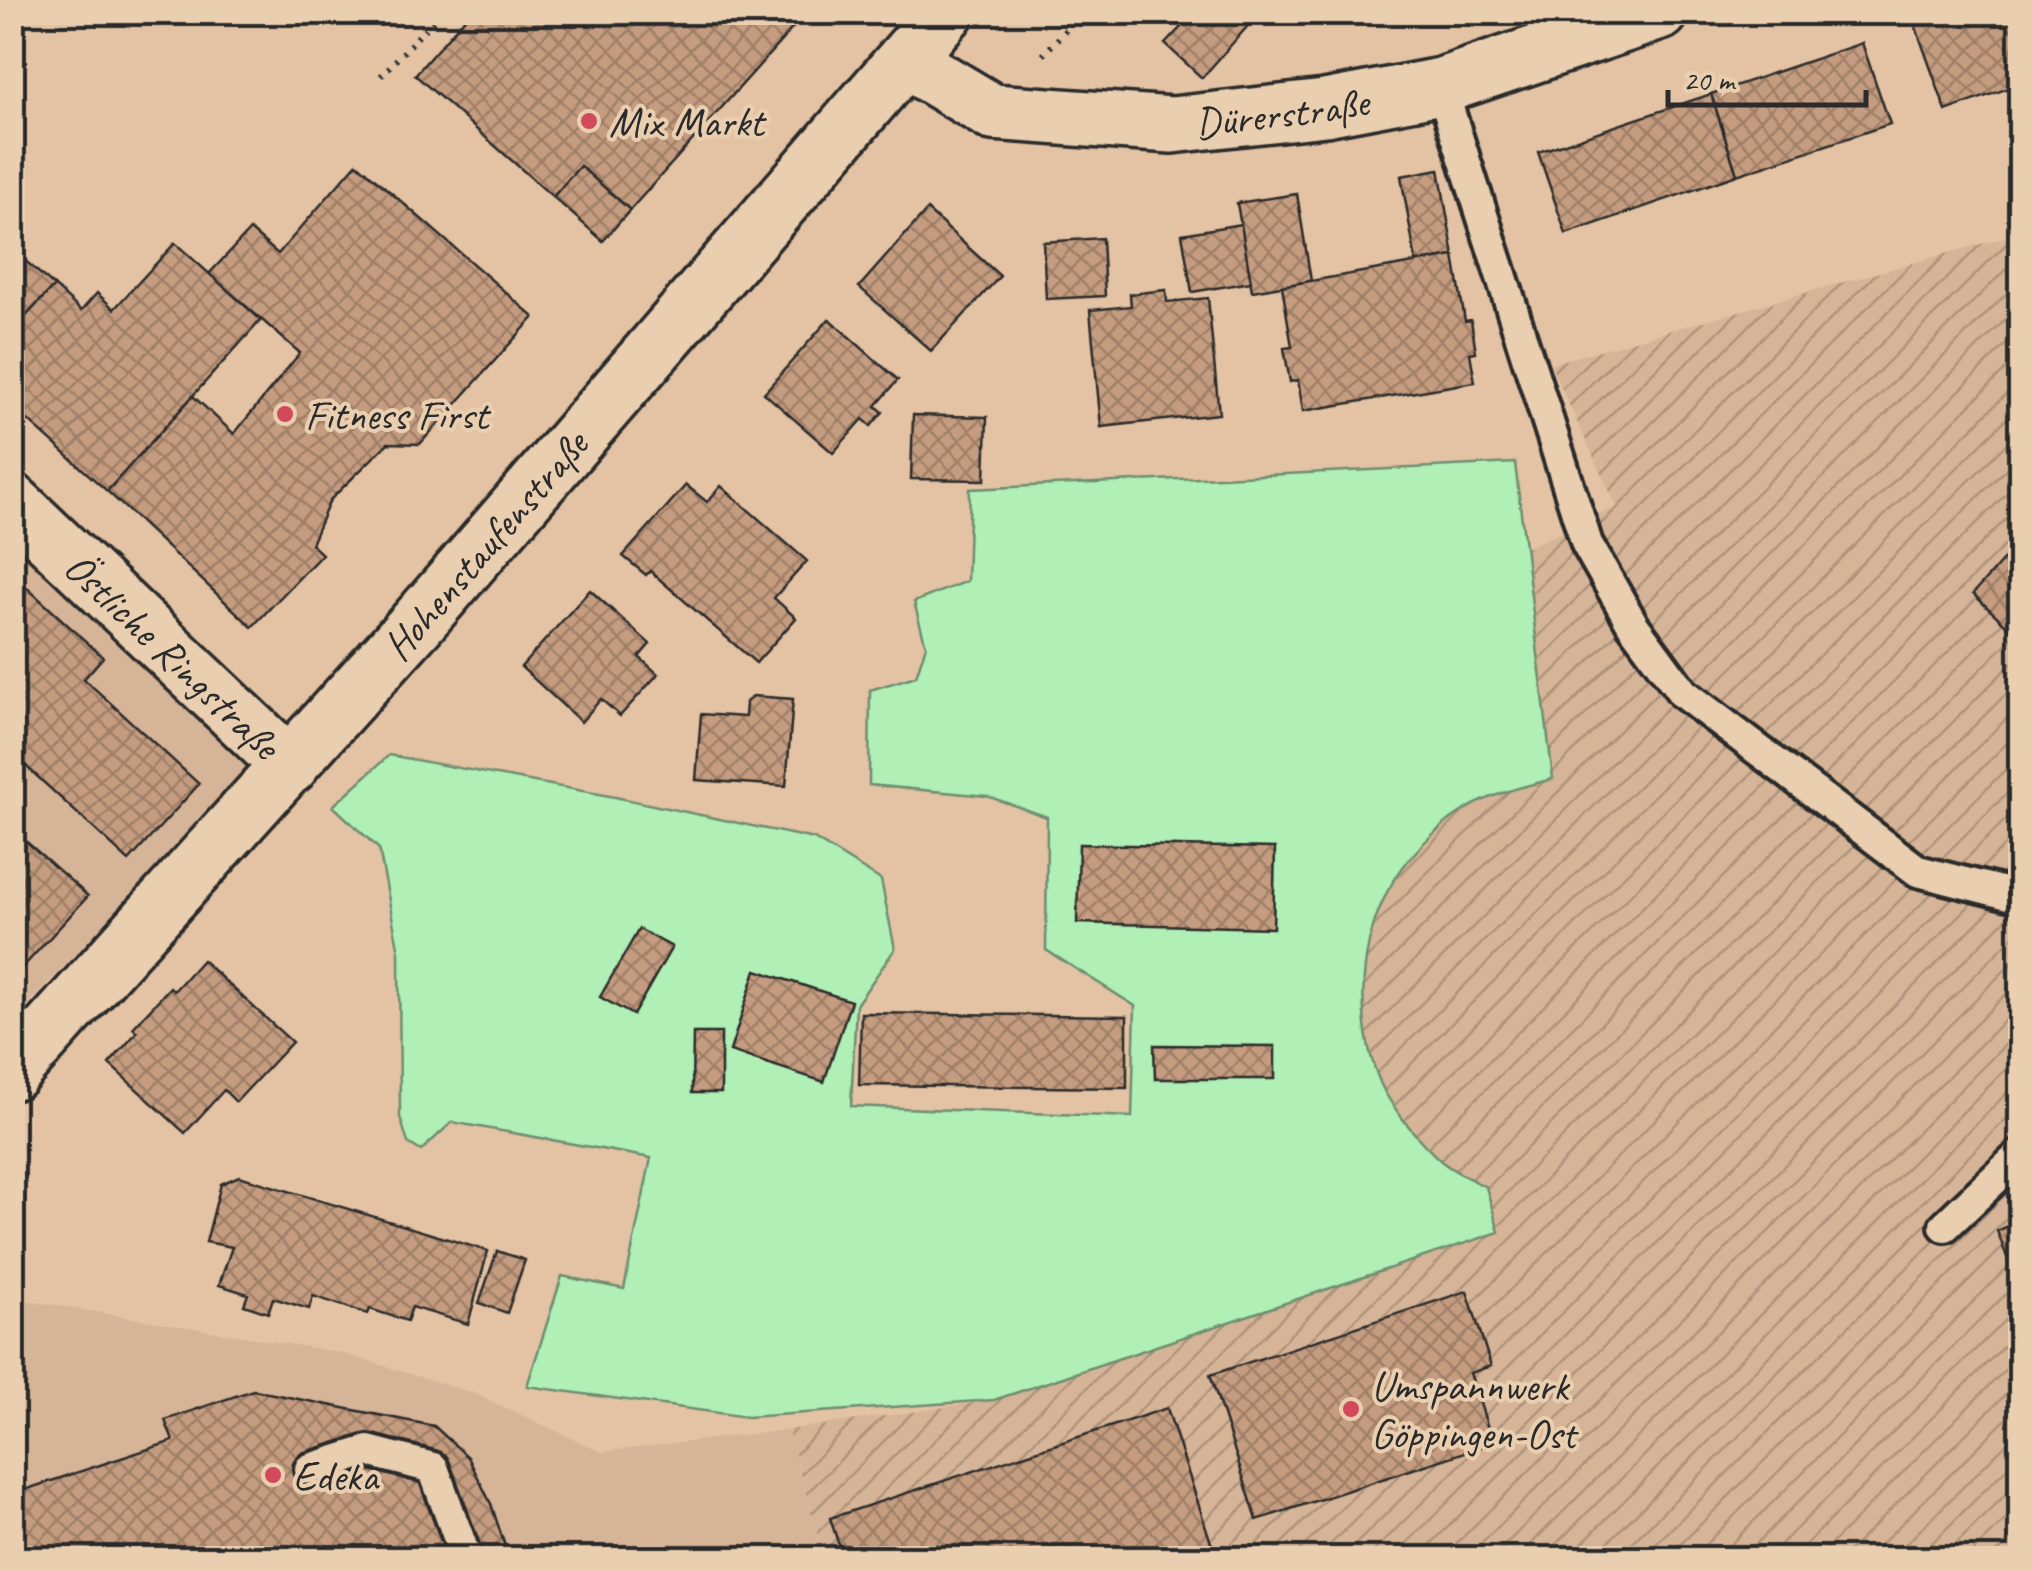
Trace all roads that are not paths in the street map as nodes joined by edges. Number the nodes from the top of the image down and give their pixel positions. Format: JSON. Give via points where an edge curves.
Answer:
{"nodes":[{"id":1,"x":946,"y":12,"type":"edge"},
{"id":2,"x":1660,"y":12,"type":"edge"},
{"id":3,"x":905,"y":60,"type":"junction"},
{"id":4,"x":1441,"y":86,"type":"junction"},
{"id":5,"x":12,"y":502,"type":"edge"},
{"id":6,"x":290,"y":766,"type":"junction"},
{"id":7,"x":2020,"y":898,"type":"edge"},
{"id":8,"x":12,"y":1072,"type":"edge"},
{"id":9,"x":2020,"y":1155,"type":"edge"},
{"id":10,"x":1945,"y":1226,"type":"dead end"},
{"id":11,"x":310,"y":1470,"type":"dead end"},
{"id":12,"x":466,"y":1558,"type":"edge"}],
"edges":[{"from":1,"to":3,"type":"main road","name":"Hohenstaufenstraße"},
{"from":2,"to":4,"type":"main road","name":"Dürerstraße"},
{"from":3,"to":4,"type":"main road","name":"Dürerstraße","via":[[992,112],[1172,126]]},
{"from":3,"to":6,"type":"main road","name":"Hohenstaufenstraße"},
{"from":4,"to":7,"type":"lane","via":[[1587,544],[1632,625],[1683,694],[1918,871]]},
{"from":5,"to":6,"type":"main road","name":"Östliche Ringstraße"},
{"from":6,"to":8,"type":"main road","name":"Hohenstaufenstraße"},
{"from":9,"to":10,"type":"lane"},
{"from":11,"to":12,"type":"lane","via":[[368,1451],[433,1468]]}]}
